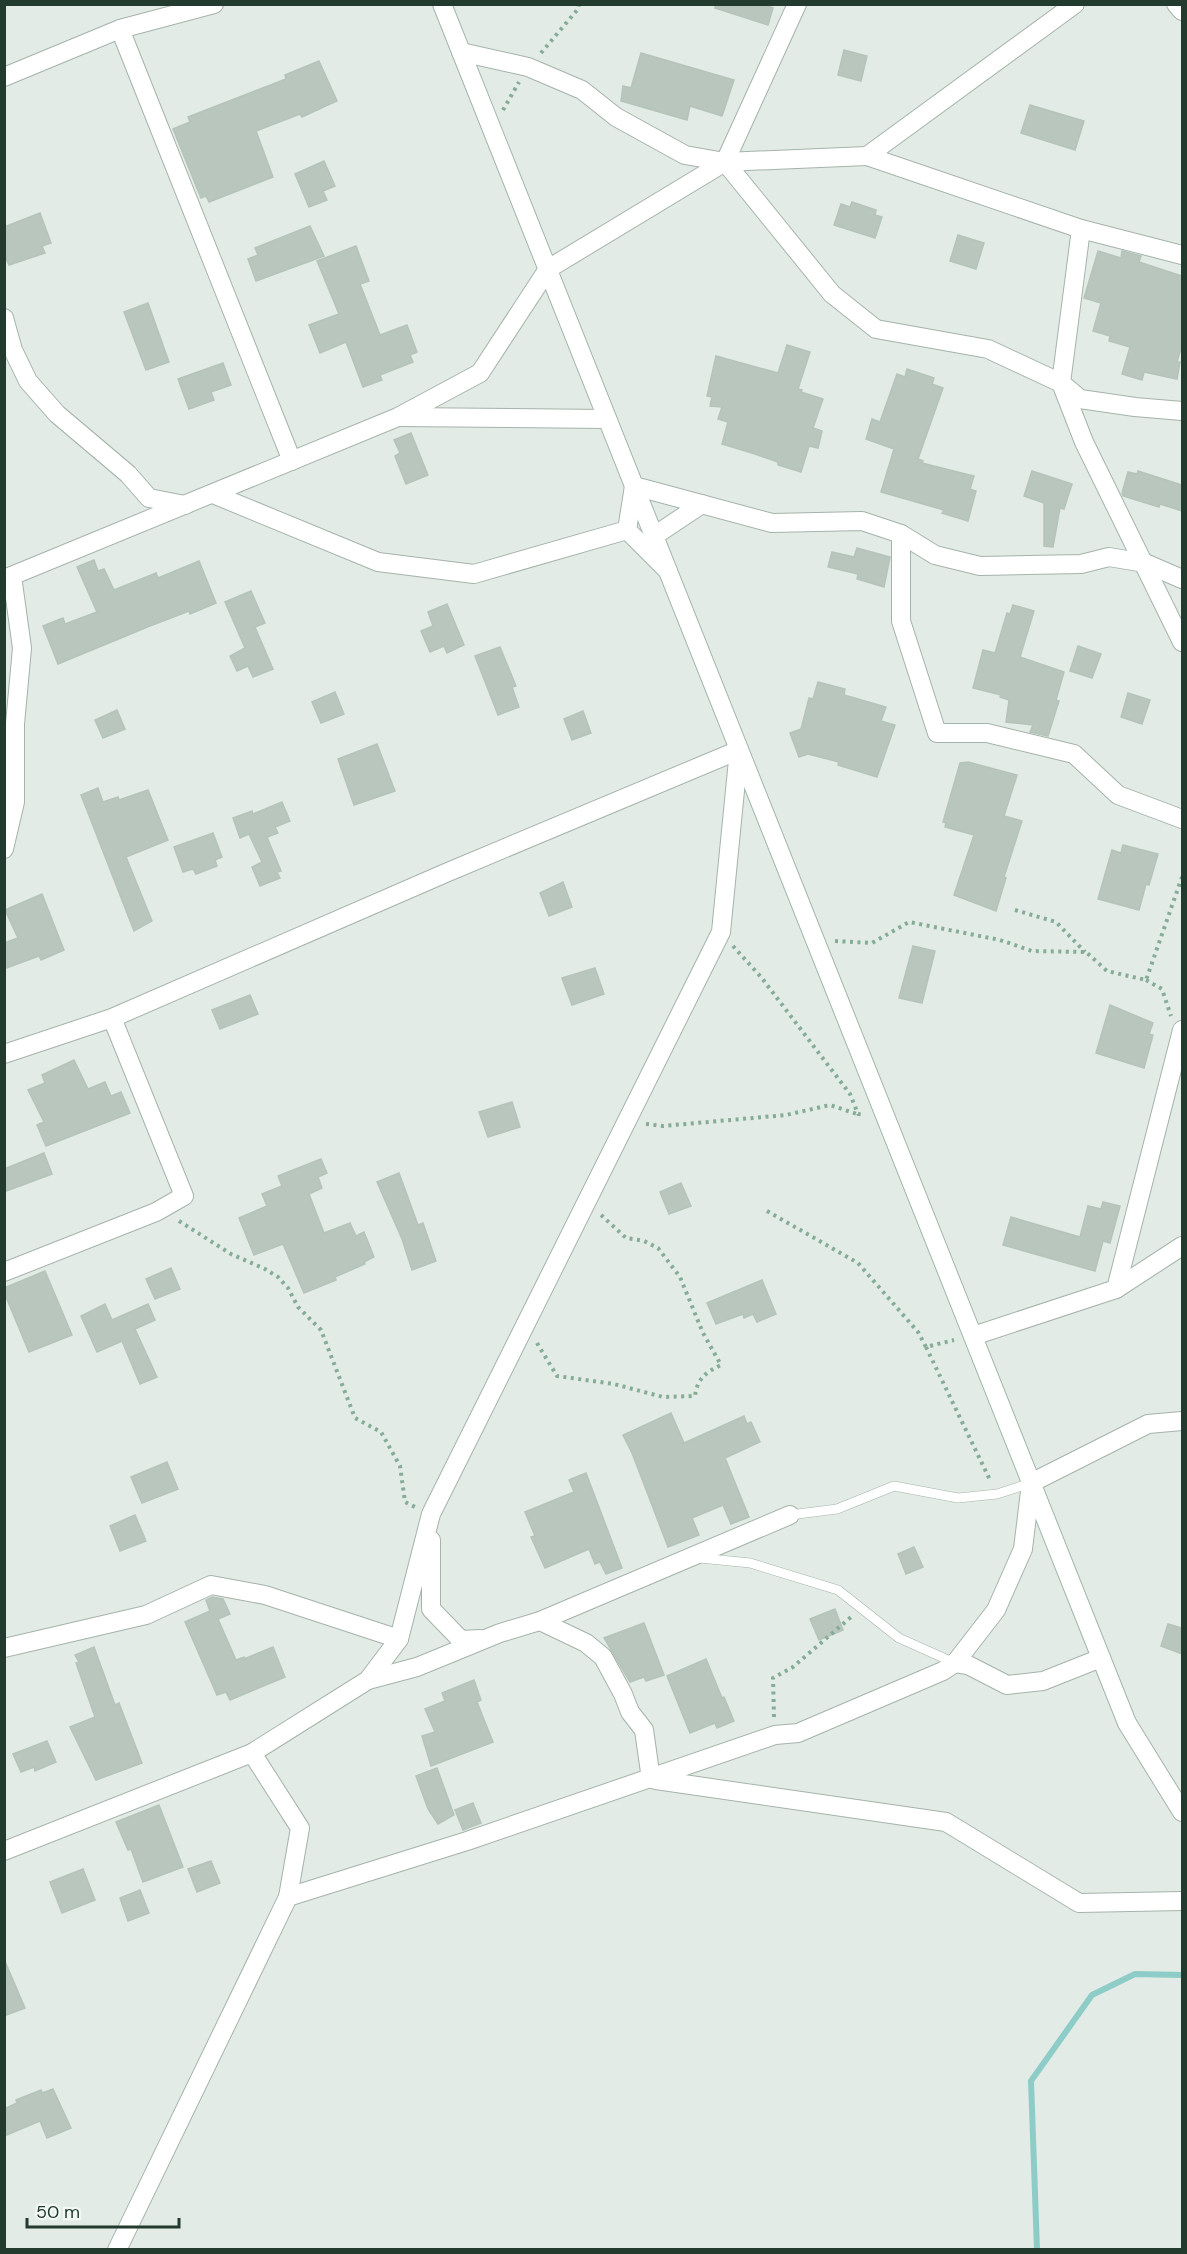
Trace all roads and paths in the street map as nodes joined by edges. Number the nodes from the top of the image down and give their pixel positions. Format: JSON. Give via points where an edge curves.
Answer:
{"nodes":[{"id":1,"x":214,"y":4,"type":"edge"},
{"id":2,"x":442,"y":4,"type":"edge"},
{"id":3,"x":797,"y":4,"type":"edge"},
{"id":4,"x":1075,"y":4,"type":"edge"},
{"id":5,"x":1176,"y":4,"type":"edge"},
{"id":6,"x":1182,"y":12,"type":"edge"},
{"id":7,"x":120,"y":29,"type":"junction"},
{"id":8,"x":461,"y":52,"type":"junction"},
{"id":9,"x":4,"y":76,"type":"edge"},
{"id":10,"x":867,"y":156,"type":"junction"},
{"id":11,"x":725,"y":162,"type":"junction"},
{"id":12,"x":1081,"y":229,"type":"junction"},
{"id":13,"x":1182,"y":255,"type":"edge"},
{"id":14,"x":548,"y":269,"type":"junction"},
{"id":15,"x":4,"y":318,"type":"edge"},
{"id":16,"x":1061,"y":383,"type":"junction"},
{"id":17,"x":1182,"y":411,"type":"edge"},
{"id":18,"x":398,"y":417,"type":"junction"},
{"id":19,"x":607,"y":419,"type":"junction"},
{"id":20,"x":292,"y":461,"type":"junction"},
{"id":21,"x":634,"y":486,"type":"junction"},
{"id":22,"x":213,"y":494,"type":"junction"},
{"id":23,"x":702,"y":504,"type":"junction"},
{"id":24,"x":185,"y":505,"type":"junction"},
{"id":25,"x":627,"y":530,"type":"junction"},
{"id":26,"x":901,"y":534,"type":"junction"},
{"id":27,"x":654,"y":536,"type":"junction"},
{"id":28,"x":1145,"y":563,"type":"junction"},
{"id":29,"x":668,"y":571,"type":"junction"},
{"id":30,"x":8,"y":577,"type":"edge"},
{"id":31,"x":1182,"y":579,"type":"edge"},
{"id":32,"x":1182,"y":642,"type":"edge"},
{"id":33,"x":740,"y":750,"type":"junction"},
{"id":34,"x":1182,"y":819,"type":"edge"},
{"id":35,"x":4,"y":849,"type":"edge"},
{"id":36,"x":1182,"y":877,"type":"edge"},
{"id":37,"x":1015,"y":910,"type":"dead end"},
{"id":38,"x":721,"y":932,"type":"junction"},
{"id":39,"x":815,"y":940,"type":"junction"},
{"id":40,"x":1086,"y":952,"type":"junction"},
{"id":41,"x":1146,"y":980,"type":"junction"},
{"id":42,"x":112,"y":1018,"type":"junction"},
{"id":43,"x":1179,"y":1024,"type":"edge"},
{"id":44,"x":4,"y":1054,"type":"edge"},
{"id":45,"x":858,"y":1114,"type":"junction"},
{"id":46,"x":627,"y":1121,"type":"junction"},
{"id":47,"x":891,"y":1131,"type":"junction"},
{"id":48,"x":587,"y":1201,"type":"junction"},
{"id":49,"x":767,"y":1211,"type":"dead end"},
{"id":50,"x":156,"y":1212,"type":"junction"},
{"id":51,"x":1182,"y":1246,"type":"edge"},
{"id":52,"x":4,"y":1272,"type":"edge"},
{"id":53,"x":1116,"y":1289,"type":"junction"},
{"id":54,"x":526,"y":1324,"type":"junction"},
{"id":55,"x":973,"y":1336,"type":"junction"},
{"id":56,"x":926,"y":1347,"type":"junction"},
{"id":57,"x":1182,"y":1421,"type":"edge"},
{"id":58,"x":1031,"y":1484,"type":"junction"},
{"id":59,"x":997,"y":1494,"type":"junction"},
{"id":60,"x":431,"y":1514,"type":"junction"},
{"id":61,"x":790,"y":1515,"type":"joint"},
{"id":62,"x":692,"y":1557,"type":"junction"},
{"id":63,"x":861,"y":1608,"type":"junction"},
{"id":64,"x":540,"y":1621,"type":"junction"},
{"id":65,"x":399,"y":1639,"type":"junction"},
{"id":66,"x":486,"y":1639,"type":"junction"},
{"id":67,"x":4,"y":1648,"type":"edge"},
{"id":68,"x":1101,"y":1658,"type":"junction"},
{"id":69,"x":955,"y":1663,"type":"junction"},
{"id":70,"x":368,"y":1680,"type":"junction"},
{"id":71,"x":775,"y":1736,"type":"junction"},
{"id":72,"x":252,"y":1753,"type":"junction"},
{"id":73,"x":651,"y":1779,"type":"junction"},
{"id":74,"x":1182,"y":1812,"type":"edge"},
{"id":75,"x":4,"y":1851,"type":"edge"},
{"id":76,"x":288,"y":1897,"type":"junction"},
{"id":77,"x":1182,"y":1901,"type":"edge"},
{"id":78,"x":117,"y":2250,"type":"edge"}],
"edges":[{"from":1,"to":7,"type":"street"},
{"from":2,"to":8,"type":"street"},
{"from":3,"to":11,"type":"street"},
{"from":4,"to":10,"type":"street"},
{"from":5,"to":6,"type":"street"},
{"from":7,"to":9,"type":"street"},
{"from":7,"to":20,"type":"street"},
{"from":8,"to":11,"type":"street","via":[[528,67],[582,90],[616,117],[685,155]]},
{"from":8,"to":14,"type":"street"},
{"from":10,"to":11,"type":"street"},
{"from":10,"to":12,"type":"street"},
{"from":11,"to":14,"type":"street"},
{"from":11,"to":16,"type":"street","via":[[832,294],[876,329],[988,348]]},
{"from":12,"to":13,"type":"street"},
{"from":12,"to":16,"type":"street"},
{"from":14,"to":18,"type":"street","via":[[480,373]]},
{"from":14,"to":19,"type":"street"},
{"from":15,"to":24,"type":"street","via":[[28,381],[57,414],[128,474],[149,498]]},
{"from":16,"to":17,"type":"street","via":[[1080,399]]},
{"from":16,"to":28,"type":"street","via":[[1083,442]]},
{"from":18,"to":19,"type":"street"},
{"from":18,"to":20,"type":"street"},
{"from":19,"to":21,"type":"street"},
{"from":20,"to":22,"type":"street"},
{"from":21,"to":23,"type":"street"},
{"from":21,"to":25,"type":"street"},
{"from":21,"to":27,"type":"street"},
{"from":22,"to":24,"type":"street"},
{"from":22,"to":25,"type":"street","via":[[378,562],[474,574]]},
{"from":23,"to":26,"type":"street","via":[[772,523],[862,521]]},
{"from":23,"to":27,"type":"street"},
{"from":24,"to":30,"type":"street"},
{"from":25,"to":29,"type":"street"},
{"from":26,"to":28,"type":"street","via":[[935,555],[980,566],[1080,564],[1109,557]]},
{"from":26,"to":34,"type":"street","via":[[901,621],[937,733],[987,733],[1074,754],[1118,795]]},
{"from":27,"to":29,"type":"street"},
{"from":28,"to":31,"type":"street"},
{"from":28,"to":32,"type":"street"},
{"from":29,"to":33,"type":"street"},
{"from":30,"to":35,"type":"street","via":[[22,648],[15,724],[15,802]]},
{"from":33,"to":38,"type":"street"},
{"from":33,"to":39,"type":"street"},
{"from":33,"to":42,"type":"street"},
{"from":36,"to":41,"type":"path"},
{"from":37,"to":40,"type":"path","via":[[1056,922]]},
{"from":38,"to":45,"type":"path","via":[[761,977],[850,1094]]},
{"from":38,"to":46,"type":"street"},
{"from":39,"to":40,"type":"path","via":[[872,943],[909,922],[1000,940],[1032,951]]},
{"from":39,"to":47,"type":"street"},
{"from":40,"to":41,"type":"path","via":[[1107,971]]},
{"from":41,"to":43,"type":"path","via":[[1162,989],[1170,1016]]},
{"from":42,"to":44,"type":"street"},
{"from":42,"to":50,"type":"street","via":[[184,1196]]},
{"from":43,"to":53,"type":"street"},
{"from":45,"to":46,"type":"path","via":[[830,1105],[786,1116],[663,1126]]},
{"from":45,"to":47,"type":"path","via":[[882,1117]]},
{"from":46,"to":48,"type":"street"},
{"from":47,"to":55,"type":"street"},
{"from":48,"to":54,"type":"street"},
{"from":48,"to":54,"type":"path","via":[[626,1238],[658,1248],[680,1277],[721,1365],[708,1371],[696,1385],[695,1396],[663,1397],[614,1384],[557,1376]]},
{"from":49,"to":56,"type":"path","via":[[858,1263],[918,1332]]},
{"from":50,"to":52,"type":"street"},
{"from":50,"to":60,"type":"path","via":[[192,1227],[231,1254],[278,1277],[298,1307],[321,1330],[355,1418],[381,1432],[400,1466],[405,1502]]},
{"from":51,"to":53,"type":"street"},
{"from":53,"to":55,"type":"street"},
{"from":54,"to":60,"type":"street"},
{"from":55,"to":56,"type":"path"},
{"from":55,"to":58,"type":"street"},
{"from":56,"to":59,"type":"path"},
{"from":57,"to":58,"type":"street","via":[[1148,1424]]},
{"from":58,"to":59,"type":"lane"},
{"from":58,"to":68,"type":"street"},
{"from":58,"to":69,"type":"street","via":[[1023,1549],[996,1610]]},
{"from":59,"to":61,"type":"lane","via":[[958,1498],[894,1486],[837,1509]]},
{"from":60,"to":65,"type":"street"},
{"from":60,"to":66,"type":"street","via":[[431,1609],[461,1640]]},
{"from":61,"to":62,"type":"street"},
{"from":62,"to":63,"type":"lane","via":[[750,1563],[838,1590]]},
{"from":62,"to":64,"type":"street"},
{"from":63,"to":69,"type":"lane","via":[[899,1638]]},
{"from":63,"to":71,"type":"path","via":[[793,1667],[773,1678]]},
{"from":64,"to":66,"type":"street"},
{"from":64,"to":73,"type":"street","via":[[586,1643],[603,1657],[630,1712],[644,1730]]},
{"from":65,"to":67,"type":"street","via":[[265,1594],[211,1585],[146,1615]]},
{"from":65,"to":70,"type":"street"},
{"from":66,"to":70,"type":"street","via":[[417,1667]]},
{"from":68,"to":69,"type":"street","via":[[1043,1681],[1007,1685],[968,1665]]},
{"from":68,"to":74,"type":"street","via":[[1127,1723]]},
{"from":69,"to":71,"type":"street","via":[[798,1733]]},
{"from":70,"to":72,"type":"street"},
{"from":71,"to":73,"type":"street"},
{"from":72,"to":75,"type":"street"},
{"from":72,"to":76,"type":"street","via":[[300,1828]]},
{"from":73,"to":76,"type":"street"},
{"from":73,"to":77,"type":"street","via":[[946,1822],[1079,1903]]},
{"from":76,"to":78,"type":"street"}]}
